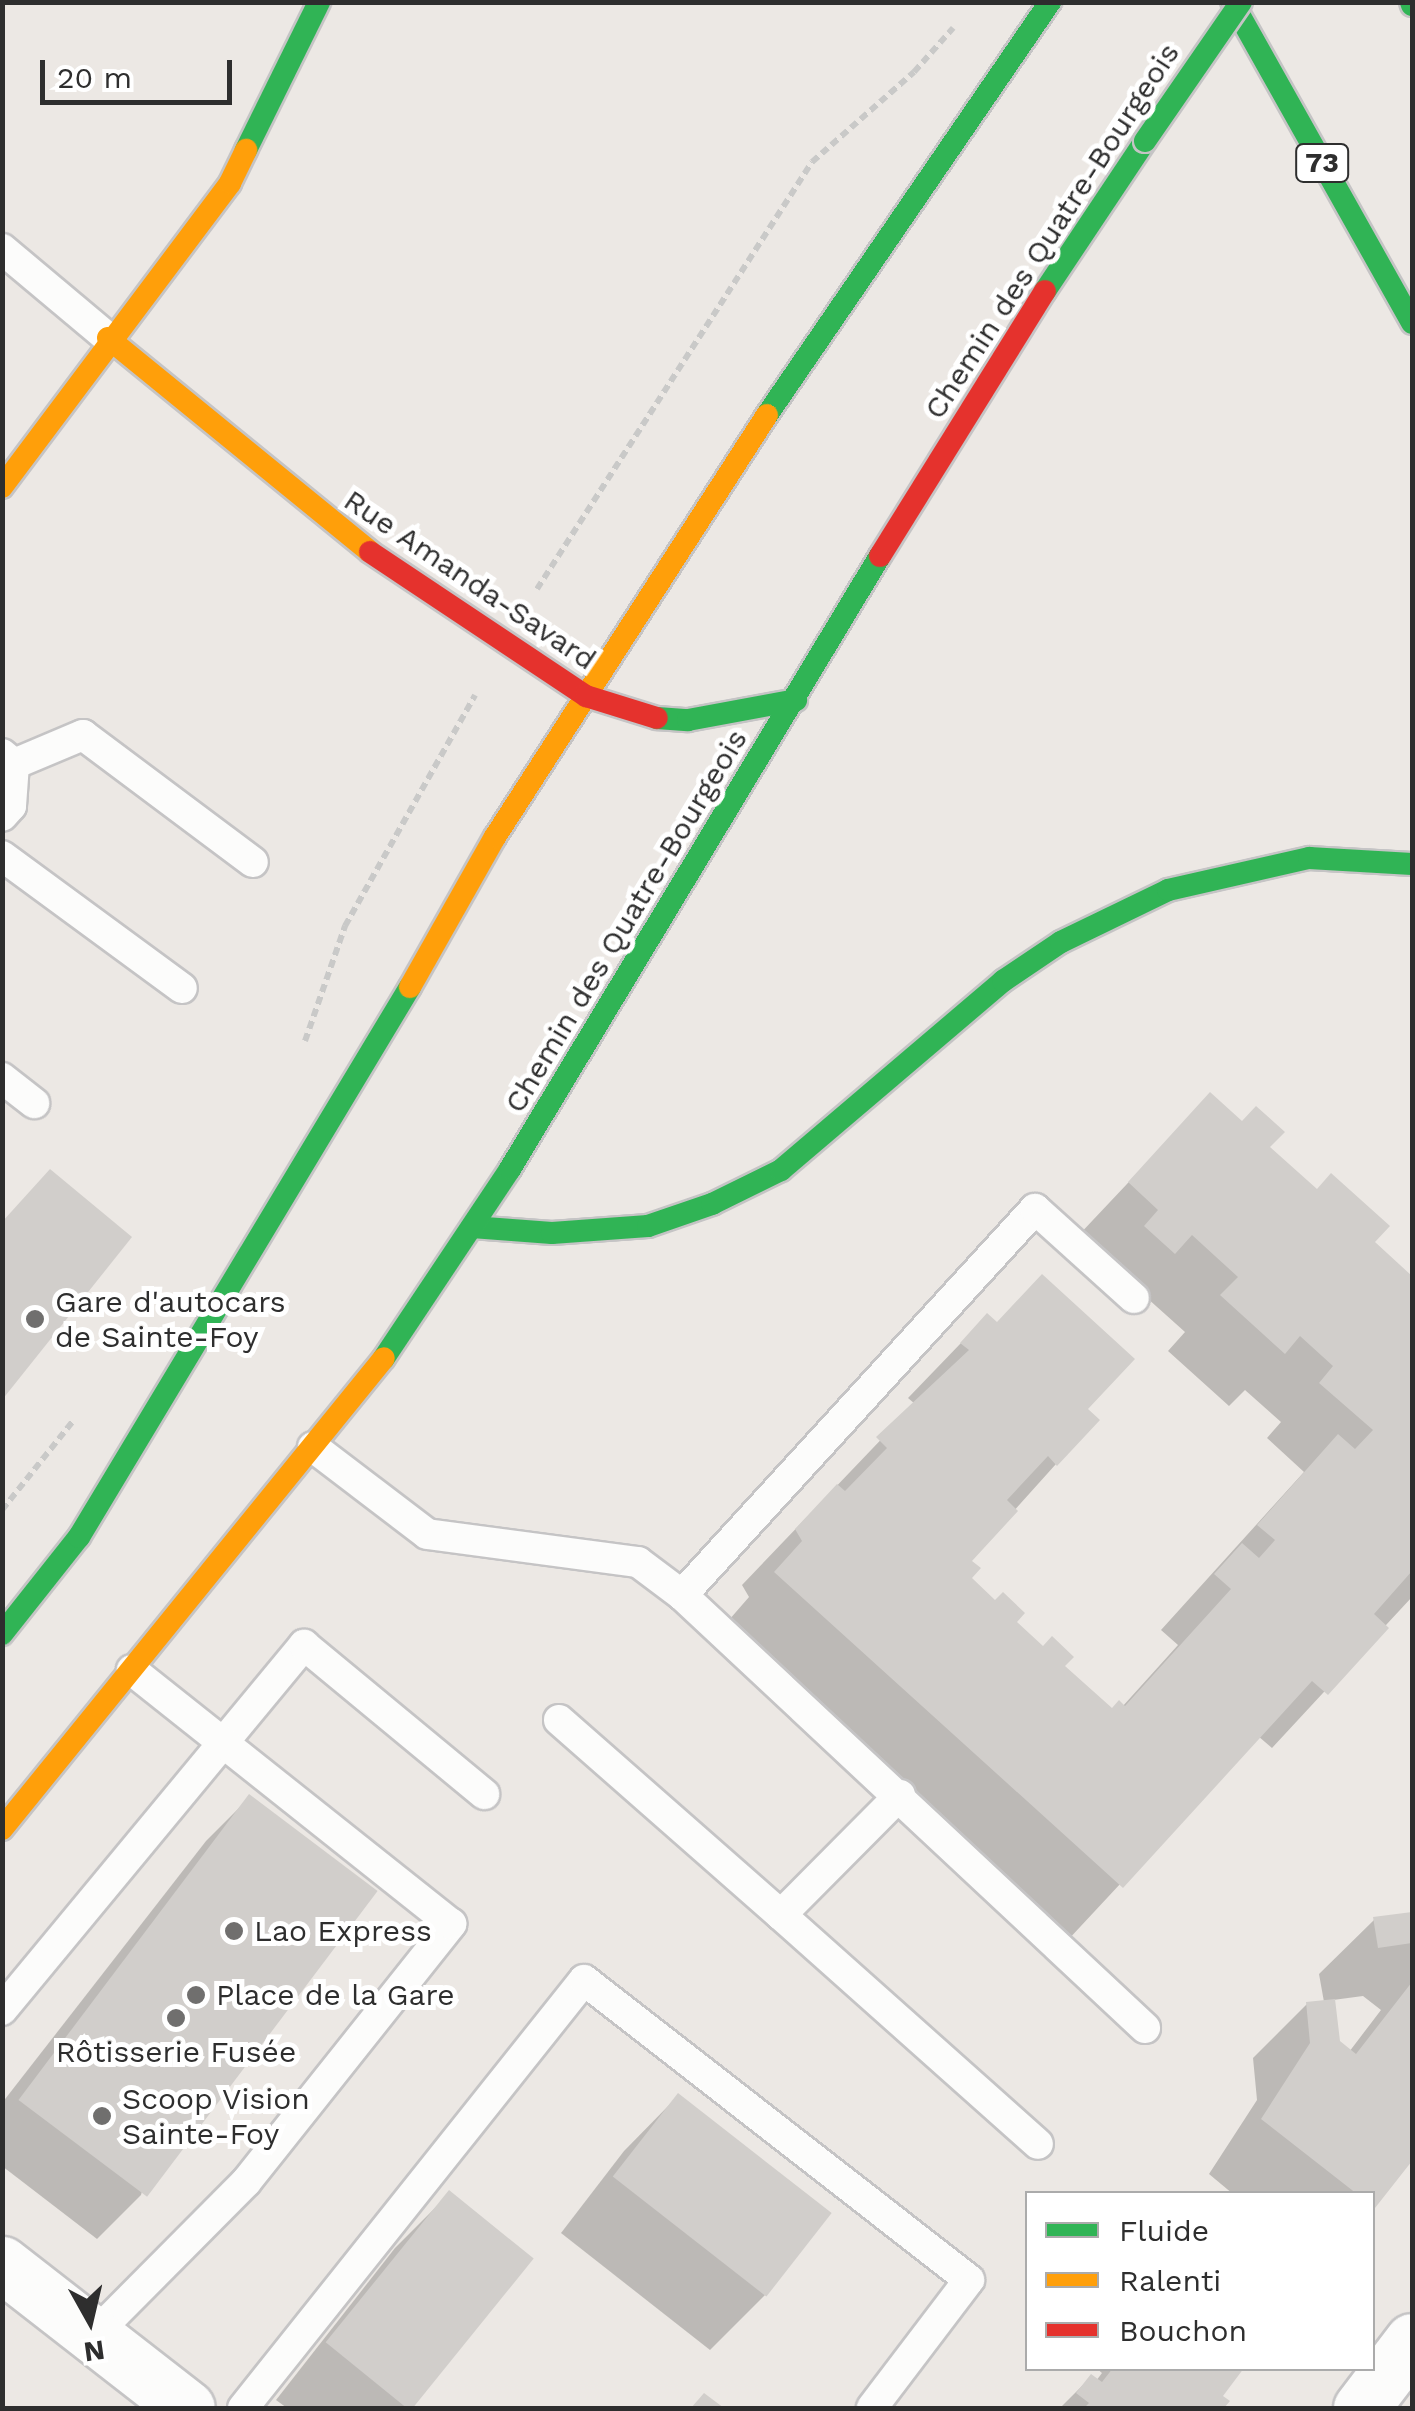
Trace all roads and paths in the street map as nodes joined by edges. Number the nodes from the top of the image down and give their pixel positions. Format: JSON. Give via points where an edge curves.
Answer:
{"nodes":[{"id":1,"x":319,"y":2,"type":"edge"},
{"id":2,"x":1050,"y":2,"type":"edge"},
{"id":3,"x":1232,"y":2,"type":"edge"},
{"id":4,"x":1242,"y":2,"type":"edge"},
{"id":5,"x":964,"y":16,"type":"dead end"},
{"id":6,"x":2,"y":248,"type":"edge"},
{"id":7,"x":1412,"y":323,"type":"edge"},
{"id":8,"x":108,"y":338,"type":"junction"},
{"id":9,"x":2,"y":486,"type":"edge"},
{"id":10,"x":560,"y":547,"type":"dead end"},
{"id":11,"x":586,"y":696,"type":"junction"},
{"id":12,"x":796,"y":700,"type":"junction"},
{"id":13,"x":443,"y":750,"type":"dead end"},
{"id":14,"x":8,"y":759,"type":"edge"},
{"id":15,"x":2,"y":816,"type":"edge"},
{"id":16,"x":2,"y":856,"type":"edge"},
{"id":17,"x":253,"y":862,"type":"dead end"},
{"id":18,"x":1412,"y":864,"type":"edge"},
{"id":19,"x":182,"y":988,"type":"dead end"},
{"id":20,"x":302,"y":1051,"type":"dead end"},
{"id":21,"x":2,"y":1078,"type":"edge"},
{"id":22,"x":34,"y":1104,"type":"dead end"},
{"id":23,"x":472,"y":1226,"type":"junction"},
{"id":24,"x":1134,"y":1298,"type":"dead end"},
{"id":25,"x":84,"y":1406,"type":"dead end"},
{"id":26,"x":313,"y":1447,"type":"junction"},
{"id":27,"x":2,"y":1510,"type":"edge"},
{"id":28,"x":682,"y":1595,"type":"junction"},
{"id":29,"x":2,"y":1634,"type":"edge"},
{"id":30,"x":132,"y":1670,"type":"junction"},
{"id":31,"x":559,"y":1720,"type":"dead end"},
{"id":32,"x":221,"y":1741,"type":"junction"},
{"id":33,"x":484,"y":1794,"type":"dead end"},
{"id":34,"x":900,"y":1794,"type":"junction"},
{"id":35,"x":2,"y":1829,"type":"edge"},
{"id":36,"x":781,"y":1914,"type":"junction"},
{"id":37,"x":2,"y":2010,"type":"edge"},
{"id":38,"x":1144,"y":2028,"type":"dead end"},
{"id":39,"x":1038,"y":2144,"type":"dead end"},
{"id":40,"x":2,"y":2264,"type":"edge"},
{"id":41,"x":94,"y":2335,"type":"junction"},
{"id":42,"x":1412,"y":2342,"type":"edge"},
{"id":43,"x":1372,"y":2405,"type":"edge"},
{"id":44,"x":188,"y":2408,"type":"edge"},
{"id":45,"x":243,"y":2408,"type":"edge"},
{"id":46,"x":872,"y":2408,"type":"edge"}],
"edges":[{"from":1,"to":8,"type":"main road","via":[[230,183]]},
{"from":2,"to":11,"type":"main road","via":[[721,482]]},
{"from":3,"to":7,"type":"main road","number":"73"},
{"from":4,"to":12,"type":"main road","name":"Chemin des Quatre-Bourgeois","bridge":true,"via":[[984,383]]},
{"from":5,"to":10,"type":"path","via":[[914,72],[812,162]]},
{"from":6,"to":8,"type":"lane"},
{"from":8,"to":9,"type":"main road"},
{"from":8,"to":11,"type":"main road","name":"Rue Amanda-Savard","via":[[340,532]]},
{"from":11,"to":12,"type":"main road","name":"Rue Amanda-Savard","via":[[638,716],[688,720]]},
{"from":11,"to":29,"type":"main road","via":[[79,1537]]},
{"from":12,"to":23,"type":"main road","name":"Chemin des Quatre-Bourgeois"},
{"from":13,"to":20,"type":"path","via":[[346,926]]},
{"from":14,"to":15,"type":"lane","via":[[10,806]]},
{"from":14,"to":17,"type":"lane","via":[[83,735]]},
{"from":16,"to":19,"type":"lane"},
{"from":18,"to":23,"type":"main road","via":[[1309,858],[1237,869],[1132,907],[1061,942],[1003,982],[782,1170],[712,1204],[648,1226],[552,1233]]},
{"from":21,"to":22,"type":"lane"},
{"from":23,"to":26,"type":"main road","name":"Chemin des Quatre-Bourgeois","via":[[382,1361]]},
{"from":24,"to":28,"type":"lane","via":[[1035,1210]]},
{"from":25,"to":27,"type":"path"},
{"from":26,"to":28,"type":"lane","via":[[427,1534],[638,1562]]},
{"from":26,"to":30,"type":"main road","name":"Chemin des Quatre-Bourgeois"},
{"from":28,"to":34,"type":"lane"},
{"from":30,"to":32,"type":"lane"},
{"from":30,"to":35,"type":"main road","name":"Chemin des Quatre-Bourgeois"},
{"from":31,"to":36,"type":"lane"},
{"from":32,"to":33,"type":"lane","via":[[304,1645]]},
{"from":32,"to":37,"type":"lane"},
{"from":32,"to":41,"type":"lane","via":[[452,1924],[246,2182]]},
{"from":34,"to":36,"type":"lane"},
{"from":34,"to":38,"type":"lane"},
{"from":36,"to":39,"type":"lane"},
{"from":40,"to":41,"type":"street"},
{"from":41,"to":44,"type":"street"},
{"from":42,"to":43,"type":"street"},
{"from":45,"to":46,"type":"lane","via":[[584,1980],[969,2280]]}]}
